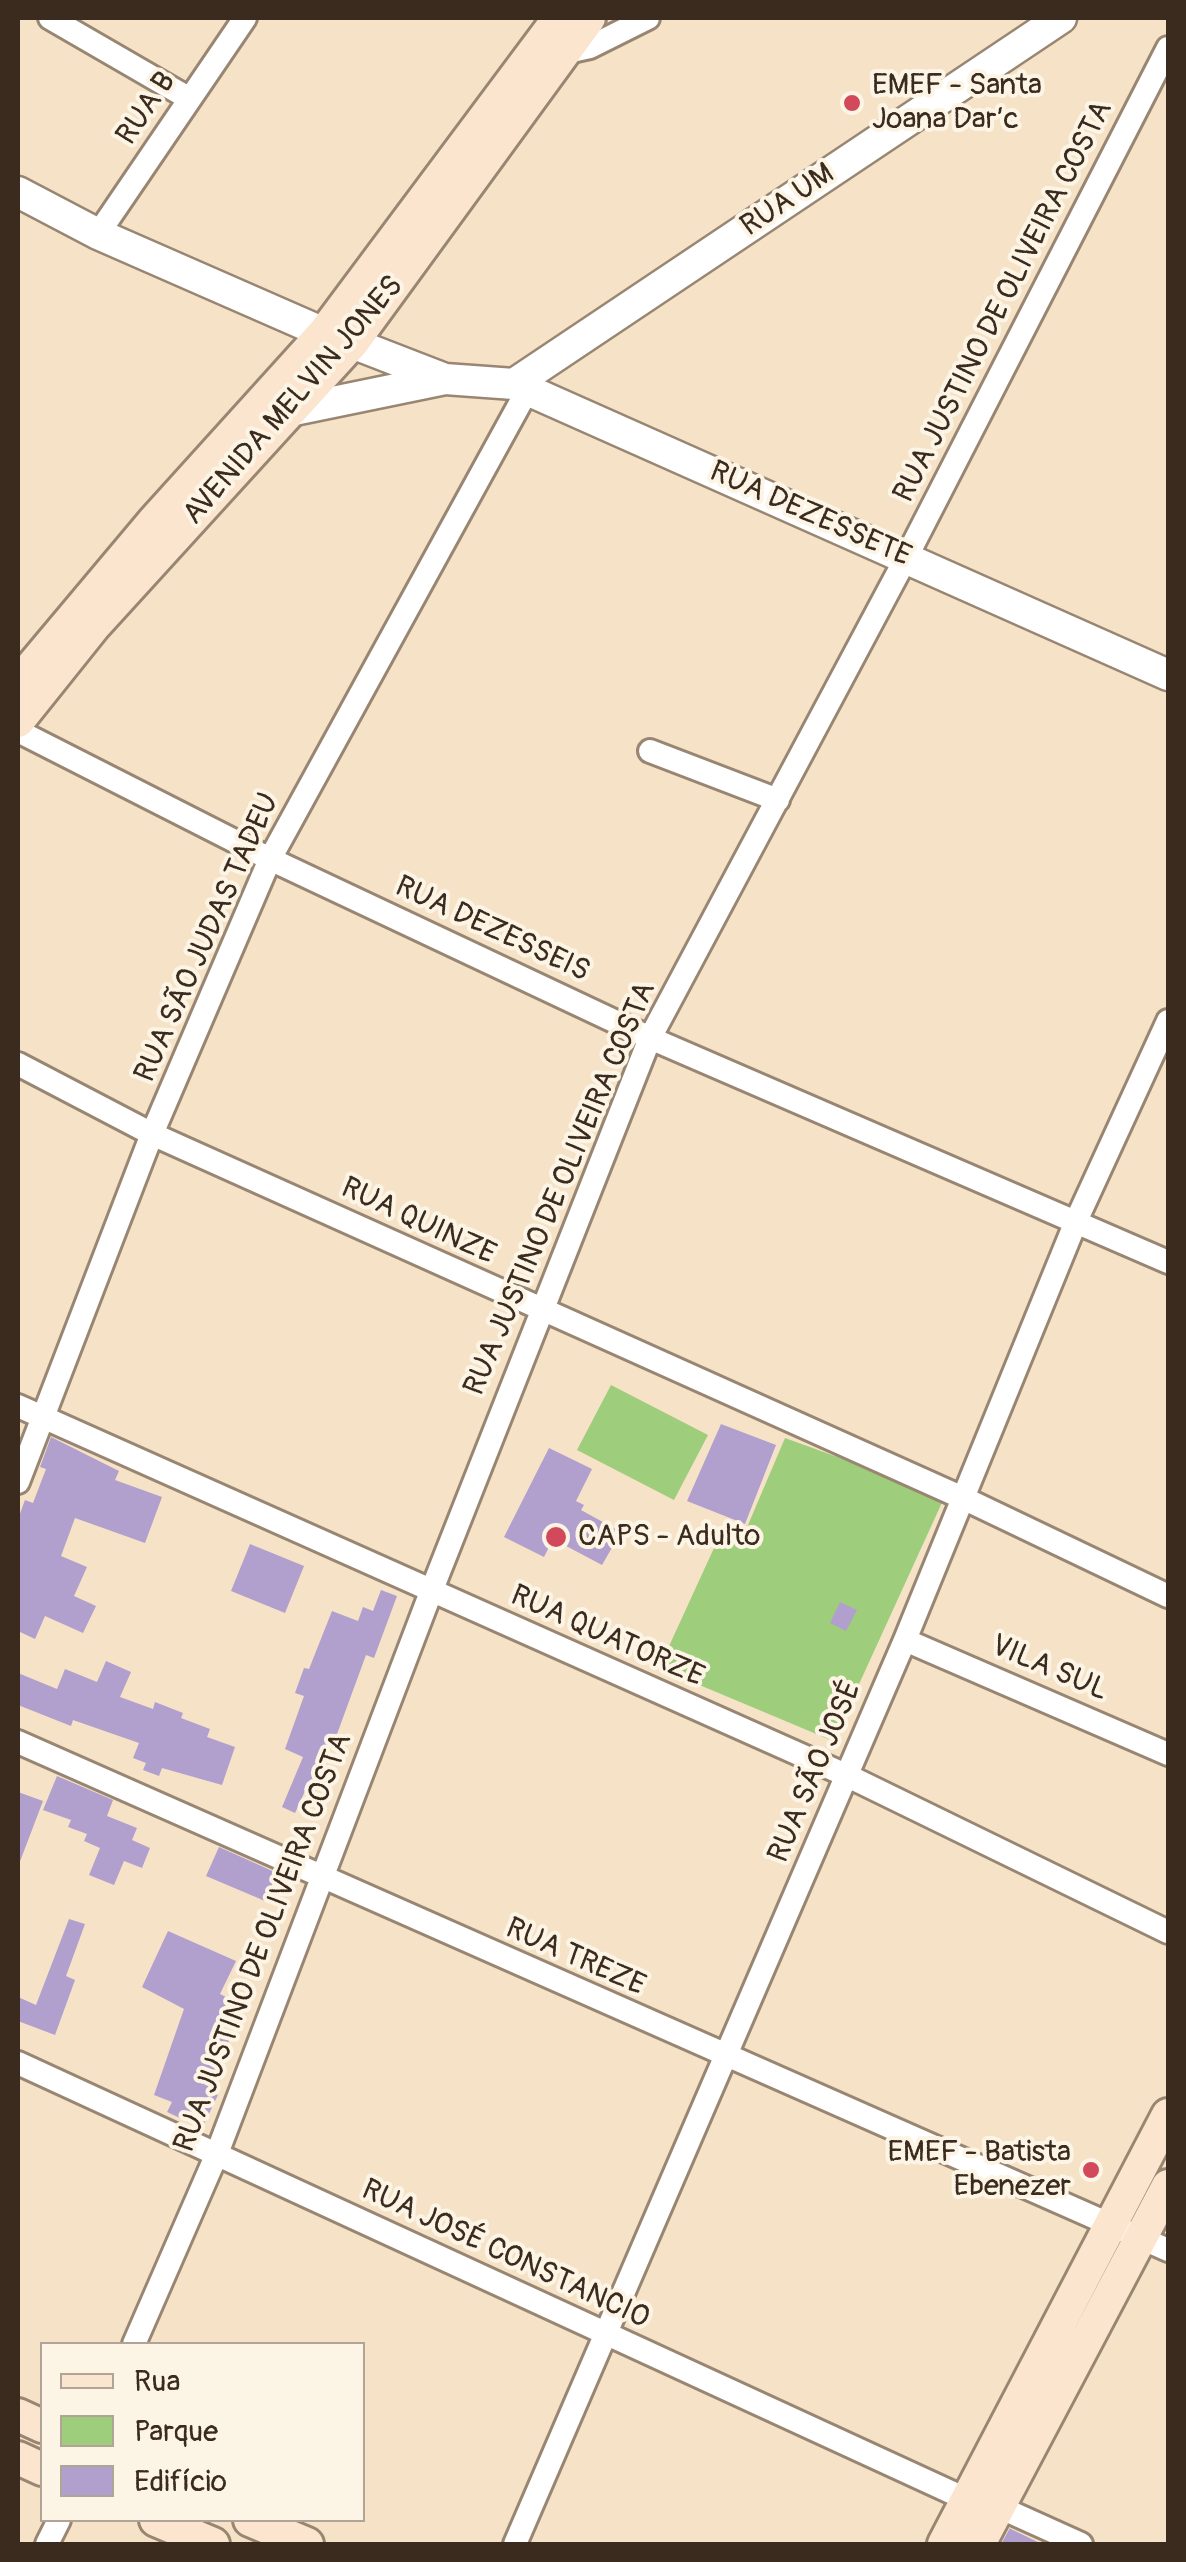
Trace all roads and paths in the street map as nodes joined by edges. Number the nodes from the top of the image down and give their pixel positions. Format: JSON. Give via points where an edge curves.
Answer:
{"nodes":[{"id":1,"x":50,"y":18,"type":"edge"},
{"id":2,"x":245,"y":18,"type":"edge"},
{"id":3,"x":559,"y":18,"type":"edge"},
{"id":4,"x":590,"y":18,"type":"edge"},
{"id":5,"x":648,"y":18,"type":"edge"},
{"id":6,"x":1061,"y":18,"type":"edge"},
{"id":7,"x":1168,"y":48,"type":"edge"},
{"id":8,"x":567,"y":52,"type":"junction"},
{"id":9,"x":190,"y":99,"type":"junction"},
{"id":10,"x":18,"y":192,"type":"edge"},
{"id":11,"x":98,"y":234,"type":"junction"},
{"id":12,"x":338,"y":338,"type":"junction"},
{"id":13,"x":445,"y":379,"type":"junction"},
{"id":14,"x":521,"y":386,"type":"junction"},
{"id":15,"x":294,"y":410,"type":"junction"},
{"id":16,"x":906,"y":558,"type":"junction"},
{"id":17,"x":1168,"y":675,"type":"edge"},
{"id":18,"x":18,"y":682,"type":"edge"},
{"id":19,"x":18,"y":721,"type":"edge"},
{"id":20,"x":18,"y":732,"type":"edge"},
{"id":21,"x":650,"y":751,"type":"dead end"},
{"id":22,"x":778,"y":800,"type":"junction"},
{"id":23,"x":270,"y":859,"type":"junction"},
{"id":24,"x":1168,"y":1021,"type":"edge"},
{"id":25,"x":650,"y":1038,"type":"junction"},
{"id":26,"x":18,"y":1064,"type":"edge"},
{"id":27,"x":152,"y":1134,"type":"junction"},
{"id":28,"x":1077,"y":1219,"type":"junction"},
{"id":29,"x":1168,"y":1262,"type":"edge"},
{"id":30,"x":540,"y":1311,"type":"junction"},
{"id":31,"x":18,"y":1406,"type":"edge"},
{"id":32,"x":41,"y":1417,"type":"junction"},
{"id":33,"x":18,"y":1482,"type":"edge"},
{"id":34,"x":962,"y":1498,"type":"junction"},
{"id":35,"x":430,"y":1592,"type":"junction"},
{"id":36,"x":1168,"y":1596,"type":"edge"},
{"id":37,"x":906,"y":1640,"type":"junction"},
{"id":38,"x":18,"y":1742,"type":"edge"},
{"id":39,"x":1168,"y":1754,"type":"edge"},
{"id":40,"x":848,"y":1776,"type":"junction"},
{"id":41,"x":320,"y":1879,"type":"junction"},
{"id":42,"x":1168,"y":1932,"type":"edge"},
{"id":43,"x":726,"y":2056,"type":"junction"},
{"id":44,"x":18,"y":2063,"type":"edge"},
{"id":45,"x":1168,"y":2115,"type":"edge"},
{"id":46,"x":216,"y":2156,"type":"junction"},
{"id":47,"x":1168,"y":2186,"type":"edge"},
{"id":48,"x":1140,"y":2237,"type":"edge"},
{"id":49,"x":604,"y":2333,"type":"junction"},
{"id":50,"x":135,"y":2342,"type":"edge"},
{"id":51,"x":983,"y":2503,"type":"junction"},
{"id":52,"x":161,"y":2522,"type":"edge"},
{"id":53,"x":254,"y":2522,"type":"edge"},
{"id":54,"x":292,"y":2542,"type":"edge"},
{"id":55,"x":212,"y":2544,"type":"edge"},
{"id":56,"x":515,"y":2544,"type":"edge"},
{"id":57,"x":944,"y":2544,"type":"edge"},
{"id":58,"x":979,"y":2544,"type":"edge"},
{"id":59,"x":1081,"y":2544,"type":"edge"}],
"edges":[{"from":1,"to":9,"type":"street"},
{"from":2,"to":9,"type":"street","name":"RUA B"},
{"from":3,"to":12,"type":"main road","name":"AVENIDA MELVIN JONES"},
{"from":4,"to":8,"type":"main road","name":"AVENIDA MELVIN JONES"},
{"from":5,"to":8,"type":"street"},
{"from":6,"to":14,"type":"street","name":"RUA UM"},
{"from":7,"to":16,"type":"street","name":"RUA JUSTINO DE OLIVEIRA COSTA"},
{"from":8,"to":12,"type":"main road","name":"AVENIDA MELVIN JONES"},
{"from":9,"to":11,"type":"street","name":"RUA B"},
{"from":10,"to":11,"type":"street","name":"RUA DEZESSETE"},
{"from":11,"to":12,"type":"street","name":"RUA DEZESSETE"},
{"from":12,"to":13,"type":"street","name":"RUA DEZESSETE"},
{"from":12,"to":15,"type":"main road","name":"AVENIDA MELVIN JONES"},
{"from":12,"to":18,"type":"main road","name":"AVENIDA MELVIN JONES","via":[[154,521]]},
{"from":13,"to":14,"type":"street","name":"RUA DEZESSETE"},
{"from":13,"to":15,"type":"street","name":"RUA DEZESSETE"},
{"from":14,"to":16,"type":"street","name":"RUA DEZESSETE"},
{"from":14,"to":23,"type":"street","name":"RUA SÃO JUDAS TADEU"},
{"from":15,"to":19,"type":"main road","name":"AVENIDA MELVIN JONES","via":[[94,626]]},
{"from":16,"to":17,"type":"street","name":"RUA DEZESSETE"},
{"from":16,"to":22,"type":"street","name":"RUA JUSTINO DE OLIVEIRA COSTA"},
{"from":20,"to":23,"type":"street","name":"RUA DEZESSEIS"},
{"from":21,"to":22,"type":"street"},
{"from":22,"to":25,"type":"street","name":"RUA JUSTINO DE OLIVEIRA COSTA"},
{"from":23,"to":25,"type":"street","name":"RUA DEZESSEIS"},
{"from":23,"to":27,"type":"street","name":"RUA SÃO JUDAS TADEU"},
{"from":24,"to":28,"type":"street","name":"RUA SÃO JOSÉ"},
{"from":25,"to":28,"type":"street","name":"RUA DEZESSEIS"},
{"from":25,"to":30,"type":"street","name":"RUA JUSTINO DE OLIVEIRA COSTA"},
{"from":26,"to":27,"type":"street","name":"RUA QUINZE"},
{"from":27,"to":30,"type":"street","name":"RUA QUINZE"},
{"from":27,"to":32,"type":"street","name":"RUA SÃO JUDAS TADEU"},
{"from":28,"to":29,"type":"street","name":"RUA DEZESSEIS"},
{"from":28,"to":34,"type":"street","name":"RUA SÃO JOSÉ"},
{"from":30,"to":34,"type":"street","name":"RUA QUINZE"},
{"from":30,"to":35,"type":"street","name":"RUA JUSTINO DE OLIVEIRA COSTA"},
{"from":31,"to":32,"type":"street","name":"RUA QUATORZE"},
{"from":32,"to":33,"type":"street","name":"RUA SÃO JUDAS TADEU"},
{"from":32,"to":35,"type":"street","name":"RUA QUATORZE"},
{"from":34,"to":36,"type":"street"},
{"from":34,"to":37,"type":"street","name":"RUA SÃO JOSÉ"},
{"from":35,"to":40,"type":"street","name":"RUA QUATORZE"},
{"from":35,"to":41,"type":"street","name":"RUA JUSTINO DE OLIVEIRA COSTA"},
{"from":37,"to":39,"type":"street","name":"VILA SUL"},
{"from":37,"to":40,"type":"street","name":"RUA SÃO JOSÉ"},
{"from":38,"to":41,"type":"street","name":"RUA TREZE"},
{"from":40,"to":42,"type":"street","name":"RUA QUATORZE"},
{"from":40,"to":43,"type":"street","name":"RUA SÃO JOSÉ"},
{"from":41,"to":43,"type":"street","name":"RUA TREZE"},
{"from":41,"to":46,"type":"street","name":"RUA JUSTINO DE OLIVEIRA COSTA"},
{"from":43,"to":48,"type":"street","name":"RUA TREZE"},
{"from":43,"to":49,"type":"street","name":"RUA SÃO JOSÉ"},
{"from":44,"to":46,"type":"street","name":"RUA JOSÉ CONSTANCIO"},
{"from":45,"to":48,"type":"main road"},
{"from":46,"to":49,"type":"street","name":"RUA JOSÉ CONSTANCIO"},
{"from":46,"to":50,"type":"street","name":"RUA JUSTINO DE OLIVEIRA COSTA"},
{"from":47,"to":48,"type":"main road"},
{"from":48,"to":51,"type":"main road"},
{"from":49,"to":51,"type":"street","name":"RUA JOSÉ CONSTANCIO"},
{"from":49,"to":56,"type":"street","name":"RUA SÃO JOSÉ"},
{"from":51,"to":57,"type":"main road"},
{"from":51,"to":58,"type":"main road"},
{"from":51,"to":59,"type":"street","name":"RUA JOSÉ CONSTANCIO"},
{"from":52,"to":55,"type":"main road"},
{"from":53,"to":54,"type":"main road"}]}
